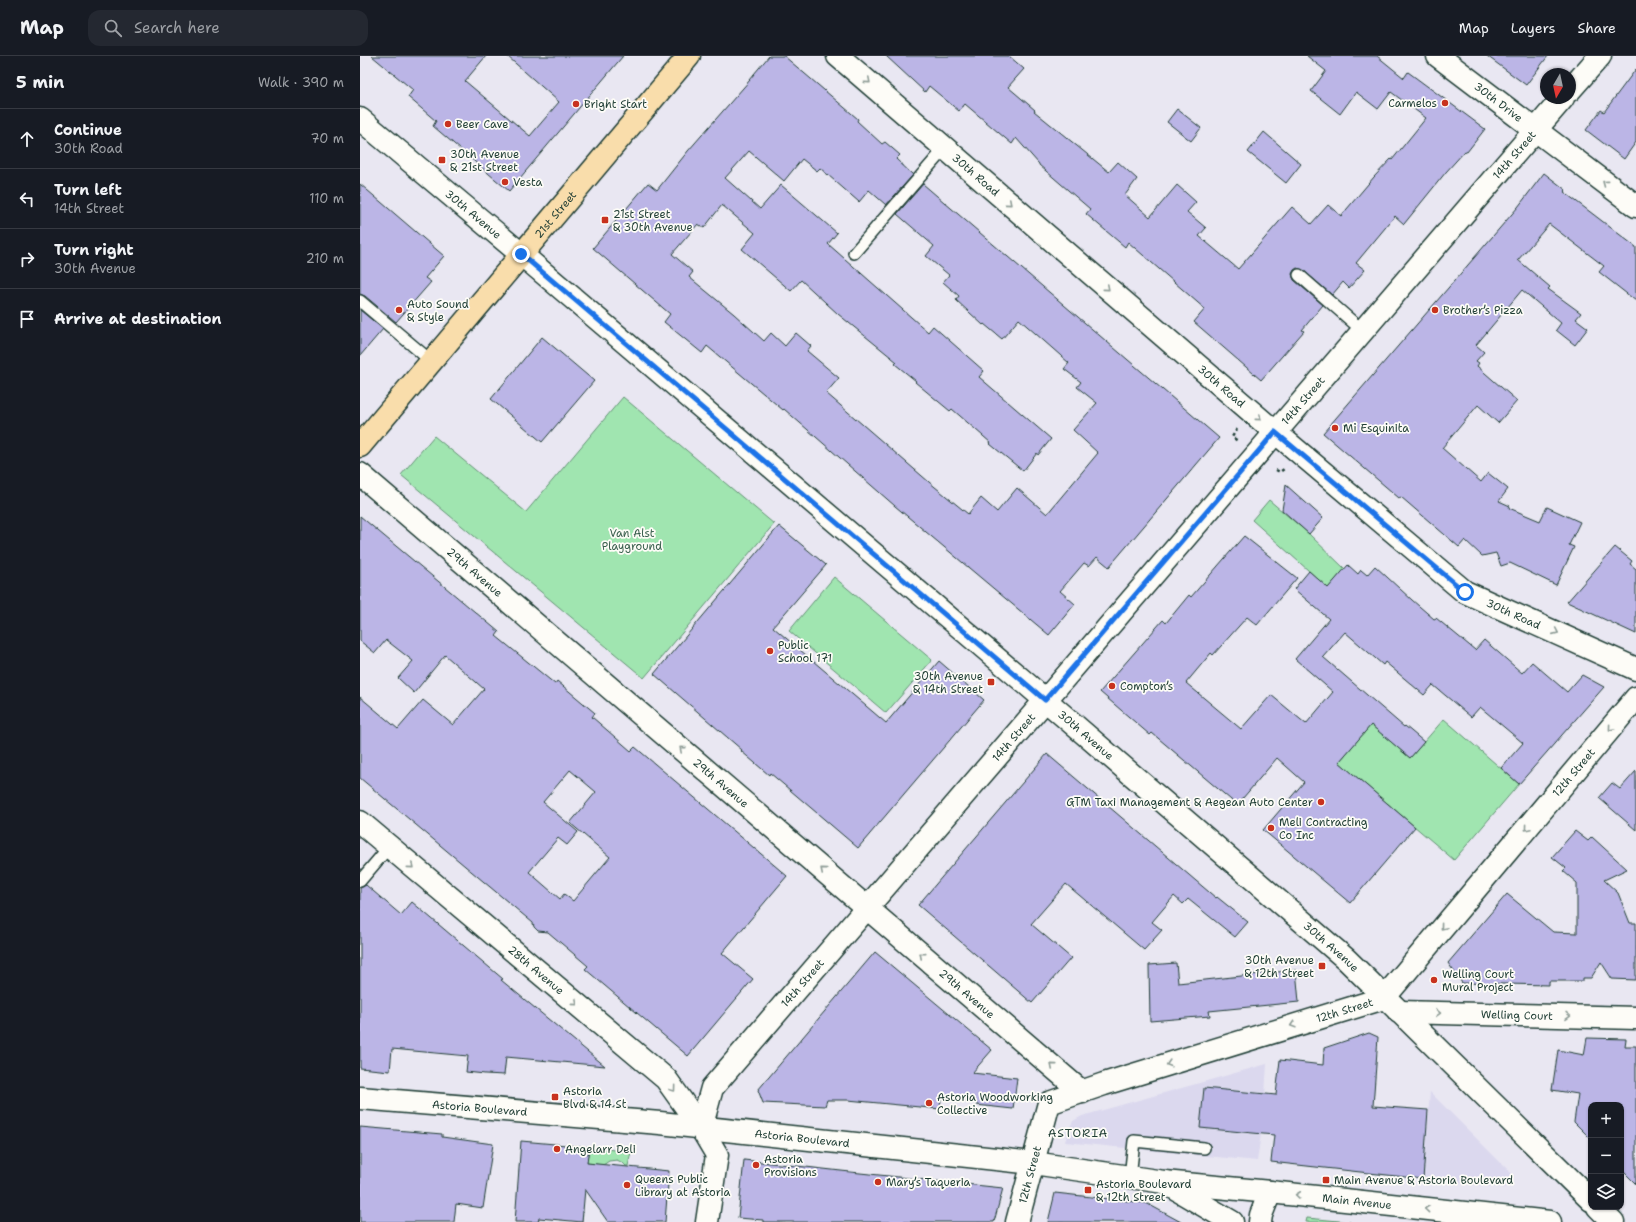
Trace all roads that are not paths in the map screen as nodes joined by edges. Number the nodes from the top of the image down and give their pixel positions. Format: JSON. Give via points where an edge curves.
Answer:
{"nodes":[{"id":1,"x":689,"y":56,"type":"edge"},
{"id":2,"x":838,"y":56,"type":"edge"},
{"id":3,"x":1438,"y":56,"type":"edge"},
{"id":4,"x":1600,"y":56,"type":"edge"},
{"id":5,"x":1576,"y":83,"type":"edge"},
{"id":6,"x":1559,"y":104,"type":"edge"},
{"id":7,"x":360,"y":119,"type":"edge"},
{"id":8,"x":1536,"y":130,"type":"junction"},
{"id":9,"x":945,"y":148,"type":"junction"},
{"id":10,"x":1636,"y":206,"type":"edge"},
{"id":11,"x":854,"y":253,"type":"dead end"},
{"id":12,"x":521,"y":254,"type":"junction"},
{"id":13,"x":1299,"y":275,"type":"dead end"},
{"id":14,"x":360,"y":301,"type":"edge"},
{"id":15,"x":1363,"y":331,"type":"junction"},
{"id":16,"x":431,"y":361,"type":"junction"},
{"id":17,"x":1275,"y":432,"type":"junction"},
{"id":18,"x":360,"y":446,"type":"edge"},
{"id":19,"x":360,"y":474,"type":"edge"},
{"id":20,"x":1636,"y":669,"type":"edge"},
{"id":21,"x":1636,"y":698,"type":"edge"},
{"id":22,"x":1045,"y":700,"type":"junction"},
{"id":23,"x":360,"y":822,"type":"edge"},
{"id":24,"x":389,"y":847,"type":"junction"},
{"id":25,"x":360,"y":880,"type":"edge"},
{"id":26,"x":866,"y":907,"type":"junction"},
{"id":27,"x":1392,"y":1005,"type":"junction"},
{"id":28,"x":1636,"y":1018,"type":"edge"},
{"id":29,"x":1082,"y":1092,"type":"junction"},
{"id":30,"x":360,"y":1098,"type":"edge"},
{"id":31,"x":701,"y":1128,"type":"junction"},
{"id":32,"x":1204,"y":1148,"type":"dead end"},
{"id":33,"x":1033,"y":1163,"type":"junction"},
{"id":34,"x":1130,"y":1177,"type":"junction"},
{"id":35,"x":1164,"y":1182,"type":"junction"},
{"id":36,"x":1270,"y":1192,"type":"junction"},
{"id":37,"x":1588,"y":1197,"type":"edge"},
{"id":38,"x":1601,"y":1210,"type":"edge"},
{"id":39,"x":707,"y":1222,"type":"edge"},
{"id":40,"x":1017,"y":1222,"type":"edge"},
{"id":41,"x":1232,"y":1222,"type":"edge"},
{"id":42,"x":1260,"y":1222,"type":"edge"},
{"id":43,"x":1550,"y":1222,"type":"edge"},
{"id":44,"x":1613,"y":1222,"type":"edge"}],
"edges":[{"from":1,"to":12,"type":"main road","name":"21st Street"},
{"from":2,"to":9,"type":"street","name":"30th Road","one_way":true},
{"from":3,"to":8,"type":"street","name":"30th Drive"},
{"from":4,"to":5,"type":"street"},
{"from":6,"to":8,"type":"street","name":"14th Street"},
{"from":7,"to":12,"type":"street","name":"30th Avenue"},
{"from":10,"to":8,"type":"street","name":"30th Drive","one_way":true},
{"from":8,"to":15,"type":"street","name":"14th Street"},
{"from":9,"to":11,"type":"lane"},
{"from":9,"to":17,"type":"street","name":"30th Road","one_way":true},
{"from":12,"to":16,"type":"main road","name":"21st Street"},
{"from":12,"to":22,"type":"street","name":"30th Avenue"},
{"from":13,"to":15,"type":"lane"},
{"from":14,"to":16,"type":"lane"},
{"from":15,"to":17,"type":"street","name":"14th Street"},
{"from":16,"to":18,"type":"main road","name":"21st Street"},
{"from":17,"to":20,"type":"street","name":"30th Road","one_way":true,"via":[[1465,592]]},
{"from":17,"to":22,"type":"street","name":"14th Street"},
{"from":26,"to":19,"type":"street","name":"29th Avenue","one_way":true},
{"from":21,"to":27,"type":"street","name":"12th Street","one_way":true},
{"from":22,"to":26,"type":"street","name":"14th Street"},
{"from":22,"to":27,"type":"street","name":"30th Avenue","via":[[1346,959]]},
{"from":23,"to":24,"type":"street","name":"28th Avenue"},
{"from":24,"to":25,"type":"lane"},
{"from":24,"to":31,"type":"street","name":"28th Avenue","one_way":true,"via":[[666,1079]]},
{"from":29,"to":26,"type":"street","name":"29th Avenue","one_way":true},
{"from":26,"to":31,"type":"street","name":"14th Street","via":[[712,1088]]},
{"from":27,"to":28,"type":"street","name":"Welling Court","one_way":true},
{"from":27,"to":29,"type":"street","name":"12th Street","one_way":true},
{"from":27,"to":37,"type":"street","name":"30th Avenue"},
{"from":29,"to":33,"type":"street","name":"12th Street","via":[[1049,1103]]},
{"from":30,"to":31,"type":"street","name":"Astoria Boulevard"},
{"from":31,"to":33,"type":"street","name":"Astoria Boulevard"},
{"from":31,"to":39,"type":"street","via":[[717,1155]]},
{"from":32,"to":34,"type":"lane","via":[[1134,1141]]},
{"from":33,"to":34,"type":"street","name":"Astoria Boulevard"},
{"from":33,"to":40,"type":"street","name":"12th Street"},
{"from":34,"to":35,"type":"street","name":"Astoria Boulevard"},
{"from":35,"to":36,"type":"street","name":"Main Avenue"},
{"from":35,"to":41,"type":"street","name":"Astoria Boulevard"},
{"from":36,"to":42,"type":"street"},
{"from":43,"to":36,"type":"street","name":"Main Avenue","one_way":true},
{"from":38,"to":44,"type":"street"}]}
